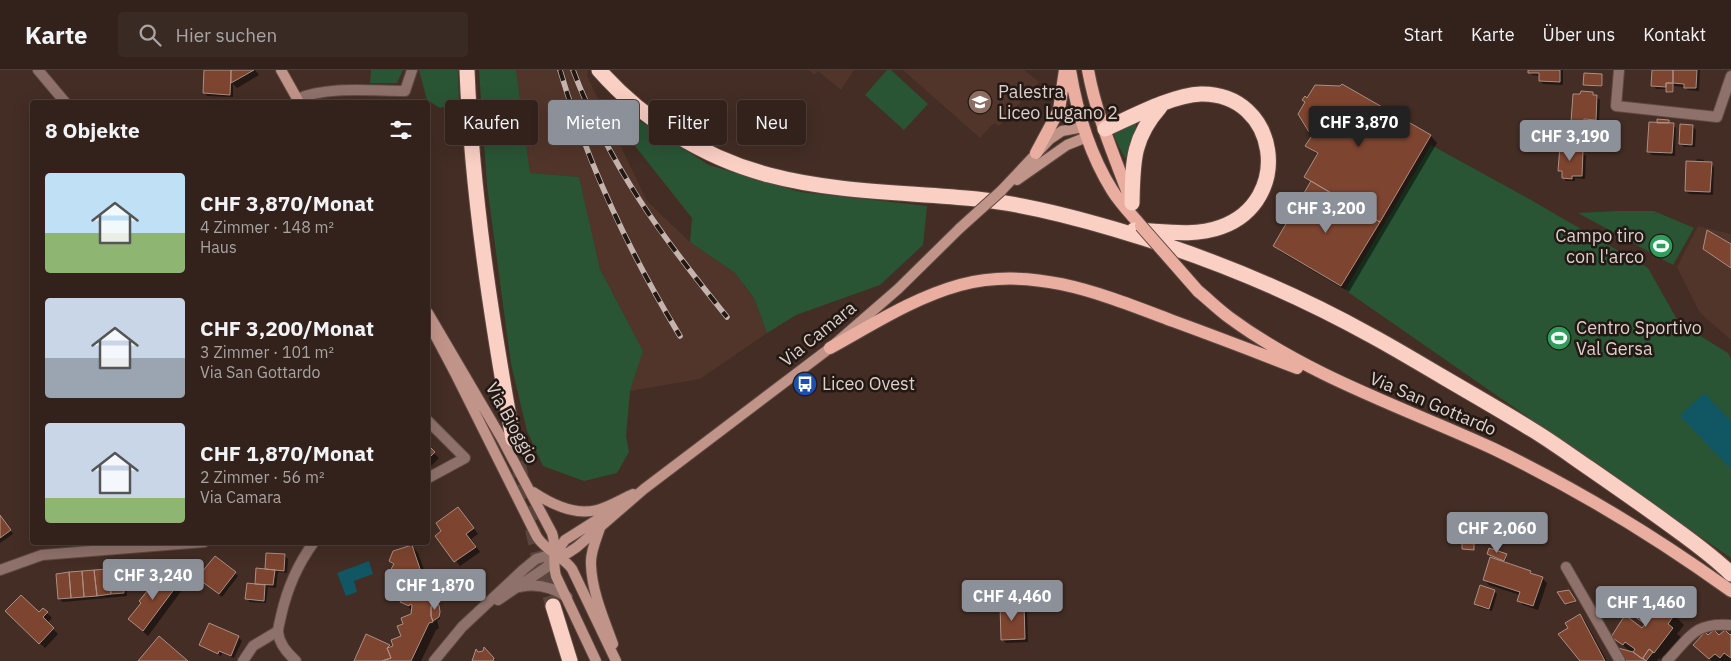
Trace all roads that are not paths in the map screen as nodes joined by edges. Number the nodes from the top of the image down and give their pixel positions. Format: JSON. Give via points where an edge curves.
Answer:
{"nodes":[{"id":1,"x":38,"y":70,"type":"edge"},
{"id":2,"x":281,"y":70,"type":"edge"},
{"id":3,"x":412,"y":70,"type":"edge"},
{"id":4,"x":468,"y":70,"type":"edge"},
{"id":5,"x":599,"y":70,"type":"edge"},
{"id":6,"x":1065,"y":70,"type":"edge"},
{"id":7,"x":1070,"y":70,"type":"edge"},
{"id":8,"x":1088,"y":70,"type":"edge"},
{"id":9,"x":1619,"y":70,"type":"edge"},
{"id":10,"x":1731,"y":76,"type":"edge"},
{"id":11,"x":405,"y":91,"type":"junction"},
{"id":12,"x":64,"y":100,"type":"edge"},
{"id":13,"x":297,"y":100,"type":"edge"},
{"id":14,"x":299,"y":100,"type":"edge"},
{"id":15,"x":400,"y":100,"type":"edge"},
{"id":16,"x":1162,"y":105,"type":"junction"},
{"id":17,"x":1105,"y":129,"type":"junction"},
{"id":18,"x":1085,"y":132,"type":"junction"},
{"id":19,"x":1036,"y":153,"type":"junction"},
{"id":20,"x":1002,"y":191,"type":"junction"},
{"id":21,"x":1132,"y":203,"type":"junction"},
{"id":22,"x":1141,"y":226,"type":"junction"},
{"id":23,"x":1115,"y":229,"type":"junction"},
{"id":24,"x":430,"y":316,"type":"edge"},
{"id":25,"x":430,"y":326,"type":"edge"},
{"id":26,"x":830,"y":348,"type":"junction"},
{"id":27,"x":1362,"y":393,"type":"junction"},
{"id":28,"x":430,"y":423,"type":"edge"},
{"id":29,"x":513,"y":439,"type":"tunnel mouth"},
{"id":30,"x":430,"y":477,"type":"edge"},
{"id":31,"x":644,"y":489,"type":"junction"},
{"id":32,"x":530,"y":490,"type":"junction"},
{"id":33,"x":600,"y":527,"type":"junction"},
{"id":34,"x":167,"y":545,"type":"edge"},
{"id":35,"x":312,"y":545,"type":"edge"},
{"id":36,"x":554,"y":555,"type":"junction"},
{"id":37,"x":1566,"y":567,"type":"dead end"},
{"id":38,"x":0,"y":570,"type":"edge"},
{"id":39,"x":1731,"y":574,"type":"edge"},
{"id":40,"x":516,"y":588,"type":"junction"},
{"id":41,"x":1731,"y":591,"type":"edge"},
{"id":42,"x":567,"y":597,"type":"junction"},
{"id":43,"x":553,"y":606,"type":"tunnel mouth"},
{"id":44,"x":474,"y":615,"type":"junction"},
{"id":45,"x":1731,"y":624,"type":"edge"},
{"id":46,"x":278,"y":631,"type":"junction"},
{"id":47,"x":242,"y":661,"type":"edge"},
{"id":48,"x":296,"y":661,"type":"edge"},
{"id":49,"x":434,"y":661,"type":"edge"},
{"id":50,"x":570,"y":661,"type":"edge"},
{"id":51,"x":596,"y":661,"type":"edge"},
{"id":52,"x":616,"y":661,"type":"edge"},
{"id":53,"x":620,"y":661,"type":"edge"},
{"id":54,"x":1620,"y":661,"type":"edge"},
{"id":55,"x":1667,"y":661,"type":"edge"}],
"edges":[{"from":1,"to":12,"type":"street"},
{"from":2,"to":13,"type":"main road"},
{"from":3,"to":11,"type":"street"},
{"from":4,"to":29,"type":"highway","via":[[482,251]]},
{"from":5,"to":23,"type":"highway","via":[[646,114],[685,140],[730,162],[770,175],[816,185],[981,200],[1076,218]]},
{"from":6,"to":19,"type":"main road","via":[[1059,110]]},
{"from":7,"to":18,"type":"main road","name":"Via San Gottardo"},
{"from":8,"to":17,"type":"main road","name":"Via San Gottardo"},
{"from":9,"to":10,"type":"street","via":[[1616,106],[1717,117]]},
{"from":11,"to":14,"type":"street","via":[[328,91],[307,94]]},
{"from":11,"to":15,"type":"street"},
{"from":16,"to":17,"type":"highway"},
{"from":16,"to":21,"type":"highway","via":[[1138,139]]},
{"from":16,"to":23,"type":"highway","via":[[1203,94],[1224,98],[1241,107],[1260,128],[1267,145],[1269,166],[1265,186],[1248,211],[1216,228],[1198,232]]},
{"from":17,"to":18,"type":"main road"},
{"from":17,"to":21,"type":"main road","name":"Via San Gottardo"},
{"from":18,"to":19,"type":"main road","name":"Via Camara","via":[[1062,131]]},
{"from":18,"to":20,"type":"main road","name":"Via Camara"},
{"from":18,"to":22,"type":"main road","name":"Via San Gottardo","via":[[1113,191]]},
{"from":19,"to":20,"type":"main road","name":"Via Camara"},
{"from":20,"to":26,"type":"main road","name":"Via Camara","bridge":true},
{"from":21,"to":22,"type":"main road","name":"Via San Gottardo"},
{"from":22,"to":27,"type":"main road","name":"Via San Gottardo","bridge":true,"via":[[1198,291],[1229,318],[1315,370]]},
{"from":23,"to":39,"type":"highway","via":[[1220,265],[1371,335],[1539,434],[1670,525]]},
{"from":24,"to":32,"type":"main road","name":"Via Bioggio"},
{"from":25,"to":36,"type":"main road","name":"Via Bioggio","via":[[537,537],[542,546]]},
{"from":26,"to":27,"type":"main road","via":[[913,302],[938,292],[990,279],[1034,280],[1075,286],[1120,301]]},
{"from":26,"to":31,"type":"main road","name":"Via Camara"},
{"from":27,"to":41,"type":"main road","name":"Via San Gottardo","via":[[1494,449],[1590,499],[1658,540]]},
{"from":28,"to":30,"type":"street","via":[[465,458]]},
{"from":31,"to":32,"type":"main road","via":[[596,510],[562,508]]},
{"from":31,"to":33,"type":"main road","name":"Via Camara"},
{"from":31,"to":36,"type":"main road","name":"Via Camara","via":[[565,540]]},
{"from":32,"to":36,"type":"main road","name":"Via Bioggio","via":[[552,533]]},
{"from":33,"to":36,"type":"main road","name":"Via Camara","via":[[568,552]]},
{"from":33,"to":53,"type":"main road","via":[[591,564],[596,592]]},
{"from":34,"to":38,"type":"street","via":[[42,555]]},
{"from":35,"to":46,"type":"street","via":[[290,585]]},
{"from":36,"to":40,"type":"street","name":"Via Camara","via":[[547,567]]},
{"from":36,"to":42,"type":"main road","name":"Via Bioggio","via":[[556,576]]},
{"from":36,"to":44,"type":"street","name":"Via Camara","via":[[536,559]]},
{"from":36,"to":52,"type":"main road","name":"Via Bioggio","via":[[572,569]]},
{"from":37,"to":54,"type":"street"},
{"from":40,"to":42,"type":"street","via":[[542,586]]},
{"from":40,"to":44,"type":"street","name":"Via Camara"},
{"from":42,"to":51,"type":"main road","name":"Via Bioggio"},
{"from":43,"to":50,"type":"highway"},
{"from":44,"to":49,"type":"street","name":"Via Camara"},
{"from":45,"to":55,"type":"street","via":[[1703,626],[1696,630]]},
{"from":46,"to":47,"type":"street","via":[[253,646]]},
{"from":46,"to":48,"type":"street","via":[[287,653]]}]}
